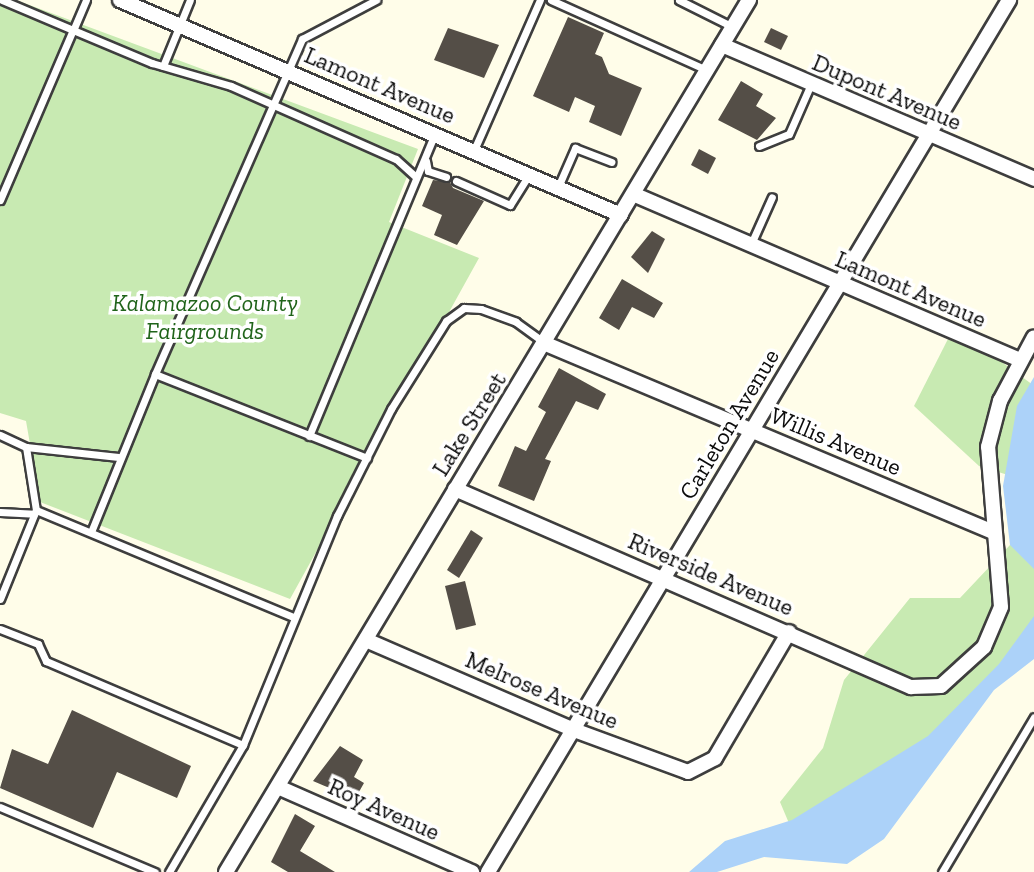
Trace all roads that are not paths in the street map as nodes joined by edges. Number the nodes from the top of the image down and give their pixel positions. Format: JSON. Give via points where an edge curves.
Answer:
{"nodes":[{"id":1,"x":86,"y":0,"type":"edge"},
{"id":2,"x":120,"y":0,"type":"edge"},
{"id":3,"x":190,"y":0,"type":"edge"},
{"id":4,"x":376,"y":0,"type":"edge"},
{"id":5,"x":540,"y":0,"type":"edge"},
{"id":6,"x":551,"y":0,"type":"edge"},
{"id":7,"x":679,"y":0,"type":"edge"},
{"id":8,"x":749,"y":0,"type":"edge"},
{"id":9,"x":1009,"y":0,"type":"edge"},
{"id":10,"x":1,"y":1,"type":"edge"},
{"id":11,"x":180,"y":25,"type":"junction"},
{"id":12,"x":733,"y":27,"type":"junction"},
{"id":13,"x":73,"y":30,"type":"junction"},
{"id":14,"x":722,"y":45,"type":"junction"},
{"id":15,"x":163,"y":66,"type":"junction"},
{"id":16,"x":286,"y":70,"type":"junction"},
{"id":17,"x":707,"y":70,"type":"junction"},
{"id":18,"x":811,"y":84,"type":"junction"},
{"id":19,"x":272,"y":103,"type":"junction"},
{"id":20,"x":435,"y":132,"type":"junction"},
{"id":21,"x":929,"y":135,"type":"junction"},
{"id":22,"x":759,"y":146,"type":"dead end"},
{"id":23,"x":474,"y":150,"type":"junction"},
{"id":24,"x":426,"y":157,"type":"junction"},
{"id":25,"x":611,"y":162,"type":"dead end"},
{"id":26,"x":529,"y":174,"type":"junction"},
{"id":27,"x":416,"y":177,"type":"junction"},
{"id":28,"x":446,"y":177,"type":"dead end"},
{"id":29,"x":1034,"y":179,"type":"edge"},
{"id":30,"x":456,"y":181,"type":"dead end"},
{"id":31,"x":558,"y":187,"type":"junction"},
{"id":32,"x":633,"y":194,"type":"junction"},
{"id":33,"x":772,"y":197,"type":"dead end"},
{"id":34,"x":0,"y":200,"type":"edge"},
{"id":35,"x":621,"y":215,"type":"junction"},
{"id":36,"x":750,"y":248,"type":"junction"},
{"id":37,"x":840,"y":284,"type":"junction"},
{"id":38,"x":1034,"y":337,"type":"edge"},
{"id":39,"x":546,"y":344,"type":"junction"},
{"id":40,"x":1018,"y":359,"type":"junction"},
{"id":41,"x":155,"y":374,"type":"junction"},
{"id":42,"x":751,"y":430,"type":"junction"},
{"id":43,"x":0,"y":435,"type":"edge"},
{"id":44,"x":309,"y":436,"type":"junction"},
{"id":45,"x":26,"y":447,"type":"junction"},
{"id":46,"x":118,"y":457,"type":"junction"},
{"id":47,"x":367,"y":458,"type":"junction"},
{"id":48,"x":455,"y":489,"type":"junction"},
{"id":49,"x":0,"y":512,"type":"edge"},
{"id":50,"x":35,"y":512,"type":"junction"},
{"id":51,"x":91,"y":532,"type":"junction"},
{"id":52,"x":993,"y":532,"type":"junction"},
{"id":53,"x":664,"y":579,"type":"junction"},
{"id":54,"x":0,"y":599,"type":"edge"},
{"id":55,"x":293,"y":617,"type":"junction"},
{"id":56,"x":0,"y":629,"type":"edge"},
{"id":57,"x":789,"y":632,"type":"junction"},
{"id":58,"x":366,"y":640,"type":"junction"},
{"id":59,"x":1034,"y":718,"type":"edge"},
{"id":60,"x":574,"y":730,"type":"junction"},
{"id":61,"x":243,"y":745,"type":"junction"},
{"id":62,"x":278,"y":787,"type":"junction"},
{"id":63,"x":0,"y":807,"type":"edge"},
{"id":64,"x":155,"y":872,"type":"edge"},
{"id":65,"x":169,"y":872,"type":"edge"},
{"id":66,"x":226,"y":872,"type":"edge"},
{"id":67,"x":472,"y":872,"type":"edge"},
{"id":68,"x":488,"y":872,"type":"edge"},
{"id":69,"x":942,"y":872,"type":"edge"}],
"edges":[{"from":1,"to":13,"type":"lane"},
{"from":2,"to":11,"type":"street","name":"Lamont Avenue"},
{"from":3,"to":11,"type":"lane"},
{"from":4,"to":16,"type":"lane","via":[[310,32]]},
{"from":5,"to":23,"type":"lane"},
{"from":6,"to":17,"type":"lane"},
{"from":7,"to":12,"type":"lane"},
{"from":8,"to":12,"type":"street","name":"Lake Street"},
{"from":9,"to":21,"type":"street","name":"Carleton Avenue"},
{"from":10,"to":13,"type":"lane"},
{"from":11,"to":15,"type":"lane"},
{"from":11,"to":16,"type":"street","name":"Lamont Avenue"},
{"from":12,"to":14,"type":"street","name":"Lake Street"},
{"from":13,"to":15,"type":"lane"},
{"from":13,"to":34,"type":"lane"},
{"from":14,"to":17,"type":"street","name":"Lake Street"},
{"from":14,"to":18,"type":"street","name":"Dupont Avenue"},
{"from":15,"to":19,"type":"lane"},
{"from":16,"to":19,"type":"lane"},
{"from":16,"to":20,"type":"street","name":"Lamont Avenue"},
{"from":17,"to":32,"type":"street","name":"Lake Street"},
{"from":18,"to":21,"type":"street","name":"Dupont Avenue"},
{"from":18,"to":22,"type":"lane","via":[[789,134]]},
{"from":19,"to":27,"type":"lane","via":[[396,159]]},
{"from":19,"to":41,"type":"lane"},
{"from":20,"to":23,"type":"street","name":"Lamont Avenue"},
{"from":20,"to":24,"type":"lane"},
{"from":21,"to":29,"type":"street","name":"Dupont Avenue"},
{"from":21,"to":37,"type":"street","name":"Carleton Avenue"},
{"from":23,"to":26,"type":"street","name":"Lamont Avenue"},
{"from":24,"to":27,"type":"lane"},
{"from":24,"to":28,"type":"lane","via":[[426,169]]},
{"from":25,"to":31,"type":"lane","via":[[575,148]]},
{"from":26,"to":30,"type":"lane","via":[[510,205]]},
{"from":26,"to":31,"type":"street","name":"Lamont Avenue"},
{"from":27,"to":44,"type":"lane"},
{"from":31,"to":35,"type":"street","name":"Lamont Avenue"},
{"from":32,"to":35,"type":"street","name":"Lake Street"},
{"from":32,"to":36,"type":"street","name":"Lamont Avenue"},
{"from":33,"to":36,"type":"lane"},
{"from":35,"to":39,"type":"street","name":"Lake Street"},
{"from":36,"to":37,"type":"street","name":"Lamont Avenue"},
{"from":37,"to":40,"type":"street","name":"Lamont Avenue"},
{"from":37,"to":42,"type":"street","name":"Carleton Avenue"},
{"from":38,"to":40,"type":"street"},
{"from":39,"to":42,"type":"street","name":"Willis Avenue"},
{"from":39,"to":47,"type":"lane","via":[[499,313],[464,308],[446,321]]},
{"from":39,"to":48,"type":"street","name":"Lake Street"},
{"from":40,"to":52,"type":"street","via":[[988,447]]},
{"from":41,"to":44,"type":"lane"},
{"from":41,"to":46,"type":"lane"},
{"from":42,"to":52,"type":"street","name":"Willis Avenue"},
{"from":42,"to":53,"type":"street","name":"Carleton Avenue"},
{"from":43,"to":45,"type":"lane"},
{"from":44,"to":47,"type":"lane"},
{"from":45,"to":46,"type":"lane"},
{"from":45,"to":50,"type":"lane"},
{"from":46,"to":51,"type":"lane"},
{"from":47,"to":55,"type":"lane"},
{"from":48,"to":53,"type":"street","name":"Riverside Avenue"},
{"from":48,"to":58,"type":"street","name":"Lake Street"},
{"from":49,"to":50,"type":"lane"},
{"from":50,"to":51,"type":"lane"},
{"from":50,"to":54,"type":"lane"},
{"from":51,"to":55,"type":"lane"},
{"from":52,"to":57,"type":"street","name":"Riverside Avenue","via":[[1001,607],[984,647],[950,681],[919,690]]},
{"from":53,"to":57,"type":"street","name":"Riverside Avenue"},
{"from":53,"to":60,"type":"street","name":"Carleton Avenue"},
{"from":55,"to":61,"type":"lane"},
{"from":56,"to":61,"type":"lane","via":[[38,644],[46,661]]},
{"from":57,"to":60,"type":"street","name":"Melrose Avenue","via":[[715,758],[703,769],[688,772]]},
{"from":58,"to":60,"type":"street","name":"Melrose Avenue"},
{"from":58,"to":62,"type":"street","name":"Lake Street"},
{"from":59,"to":69,"type":"lane"},
{"from":60,"to":68,"type":"street","name":"Carleton Avenue"},
{"from":61,"to":65,"type":"lane"},
{"from":62,"to":66,"type":"street","name":"Lake Street"},
{"from":62,"to":67,"type":"street","name":"Roy Avenue"},
{"from":63,"to":64,"type":"lane"}]}
